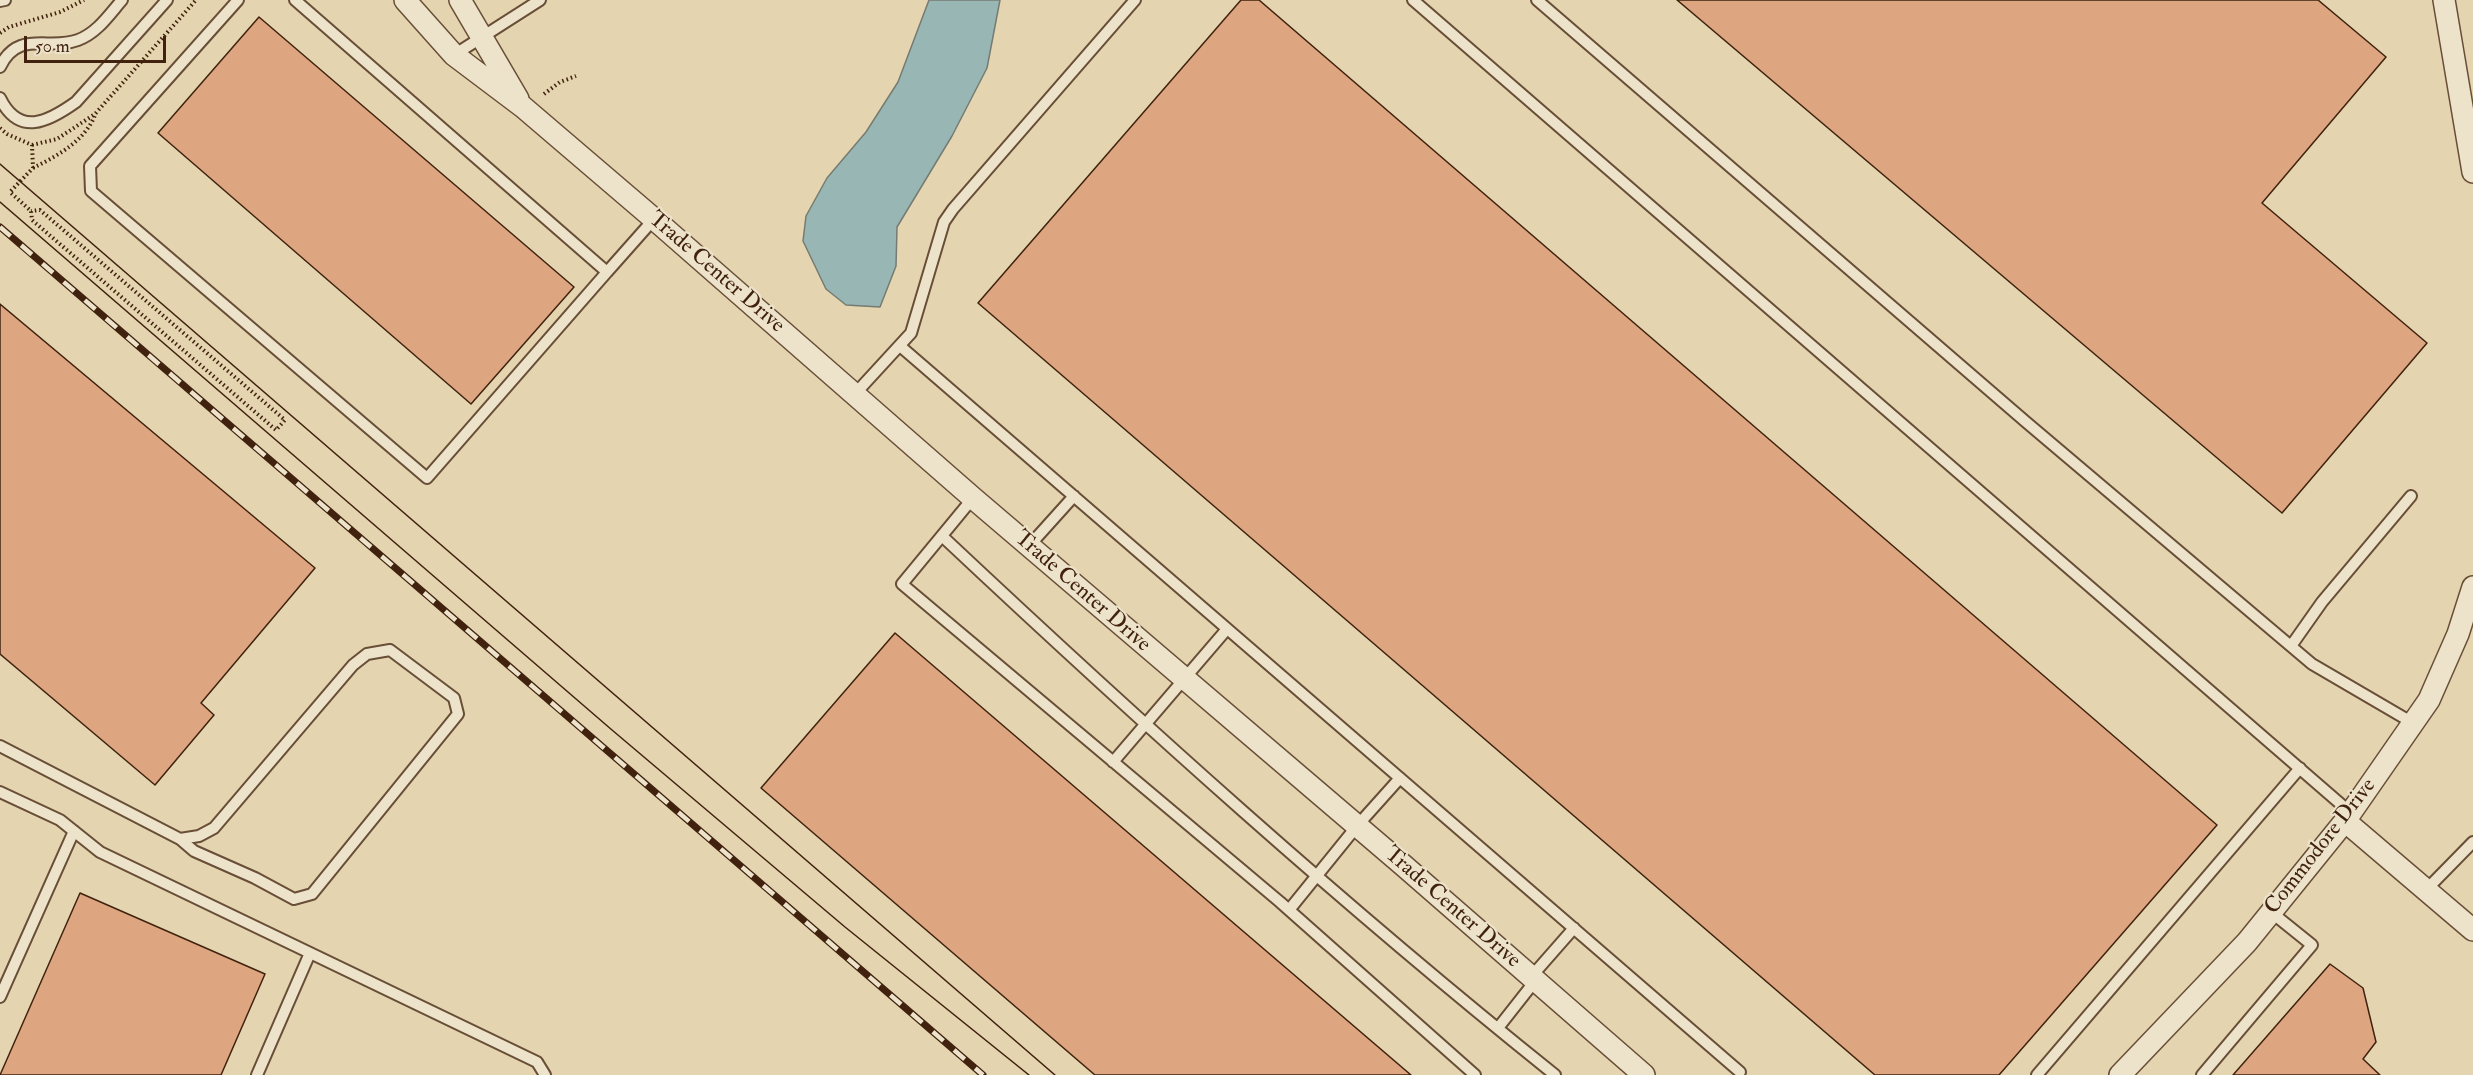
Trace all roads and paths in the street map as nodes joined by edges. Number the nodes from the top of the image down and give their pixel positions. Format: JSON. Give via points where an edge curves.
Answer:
{"nodes":[{"id":1,"x":5,"y":0,"type":"edge"},
{"id":2,"x":84,"y":0,"type":"edge"},
{"id":3,"x":122,"y":0,"type":"edge"},
{"id":4,"x":166,"y":0,"type":"edge"},
{"id":5,"x":195,"y":0,"type":"edge"},
{"id":6,"x":238,"y":0,"type":"edge"},
{"id":7,"x":295,"y":0,"type":"edge"},
{"id":8,"x":405,"y":0,"type":"edge"},
{"id":9,"x":460,"y":0,"type":"edge"},
{"id":10,"x":540,"y":0,"type":"edge"},
{"id":11,"x":1135,"y":0,"type":"edge"},
{"id":12,"x":1413,"y":0,"type":"edge"},
{"id":13,"x":1537,"y":0,"type":"edge"},
{"id":14,"x":2445,"y":0,"type":"edge"},
{"id":15,"x":0,"y":1,"type":"edge"},
{"id":16,"x":0,"y":33,"type":"edge"},
{"id":17,"x":482,"y":36,"type":"junction"},
{"id":18,"x":454,"y":55,"type":"junction"},
{"id":19,"x":0,"y":67,"type":"edge"},
{"id":20,"x":576,"y":76,"type":"dead end"},
{"id":21,"x":544,"y":94,"type":"dead end"},
{"id":22,"x":0,"y":98,"type":"edge"},
{"id":23,"x":523,"y":107,"type":"junction"},
{"id":24,"x":95,"y":114,"type":"junction"},
{"id":25,"x":0,"y":128,"type":"edge"},
{"id":26,"x":32,"y":146,"type":"junction"},
{"id":27,"x":33,"y":168,"type":"junction"},
{"id":28,"x":2473,"y":172,"type":"edge"},
{"id":29,"x":31,"y":211,"type":"junction"},
{"id":30,"x":654,"y":219,"type":"junction"},
{"id":31,"x":607,"y":272,"type":"junction"},
{"id":32,"x":900,"y":346,"type":"junction"},
{"id":33,"x":854,"y":395,"type":"junction"},
{"id":34,"x":1074,"y":496,"type":"junction"},
{"id":35,"x":2411,"y":496,"type":"dead end"},
{"id":36,"x":973,"y":498,"type":"junction"},
{"id":37,"x":942,"y":536,"type":"junction"},
{"id":38,"x":1029,"y":546,"type":"junction"},
{"id":39,"x":2473,"y":587,"type":"edge"},
{"id":40,"x":1227,"y":629,"type":"junction"},
{"id":41,"x":2291,"y":646,"type":"junction"},
{"id":42,"x":1184,"y":680,"type":"junction"},
{"id":43,"x":2413,"y":723,"type":"junction"},
{"id":44,"x":1146,"y":724,"type":"junction"},
{"id":45,"x":0,"y":746,"type":"edge"},
{"id":46,"x":1113,"y":762,"type":"junction"},
{"id":47,"x":2300,"y":768,"type":"junction"},
{"id":48,"x":1400,"y":778,"type":"junction"},
{"id":49,"x":0,"y":792,"type":"edge"},
{"id":50,"x":2348,"y":817,"type":"junction"},
{"id":51,"x":1357,"y":826,"type":"junction"},
{"id":52,"x":74,"y":831,"type":"junction"},
{"id":53,"x":180,"y":839,"type":"junction"},
{"id":54,"x":2473,"y":842,"type":"edge"},
{"id":55,"x":1318,"y":876,"type":"junction"},
{"id":56,"x":2426,"y":890,"type":"junction"},
{"id":57,"x":1289,"y":910,"type":"junction"},
{"id":58,"x":2271,"y":912,"type":"junction"},
{"id":59,"x":1574,"y":928,"type":"junction"},
{"id":60,"x":2473,"y":930,"type":"edge"},
{"id":61,"x":310,"y":953,"type":"junction"},
{"id":62,"x":1533,"y":979,"type":"junction"},
{"id":63,"x":0,"y":997,"type":"edge"},
{"id":64,"x":1498,"y":1028,"type":"junction"},
{"id":65,"x":1741,"y":1074,"type":"edge"},
{"id":66,"x":257,"y":1075,"type":"edge"},
{"id":67,"x":545,"y":1075,"type":"edge"},
{"id":68,"x":1475,"y":1075,"type":"edge"},
{"id":69,"x":1555,"y":1075,"type":"edge"},
{"id":70,"x":1644,"y":1075,"type":"edge"},
{"id":71,"x":2037,"y":1075,"type":"edge"},
{"id":72,"x":2120,"y":1075,"type":"edge"},
{"id":73,"x":2202,"y":1075,"type":"edge"}],
"edges":[{"from":1,"to":15,"type":"lane"},
{"from":2,"to":16,"type":"path"},
{"from":3,"to":19,"type":"lane","via":[[94,32],[77,41],[21,45],[5,56]]},
{"from":4,"to":22,"type":"lane","via":[[76,102],[59,114],[39,122],[24,122],[7,112]]},
{"from":5,"to":24,"type":"path"},
{"from":6,"to":31,"type":"lane","via":[[90,166],[91,191],[428,477]]},
{"from":7,"to":31,"type":"lane"},
{"from":8,"to":18,"type":"street","name":"Trade Center Drive"},
{"from":9,"to":17,"type":"street","name":"Trade Center Drive"},
{"from":10,"to":17,"type":"lane"},
{"from":11,"to":32,"type":"lane","via":[[944,222],[911,333]]},
{"from":12,"to":47,"type":"lane"},
{"from":13,"to":41,"type":"lane"},
{"from":14,"to":28,"type":"street"},
{"from":17,"to":18,"type":"lane"},
{"from":17,"to":23,"type":"street","name":"Trade Center Drive"},
{"from":18,"to":23,"type":"street","name":"Trade Center Drive"},
{"from":20,"to":21,"type":"path"},
{"from":23,"to":30,"type":"street","name":"Trade Center Drive"},
{"from":24,"to":26,"type":"path","via":[[57,139]]},
{"from":24,"to":27,"type":"path","via":[[91,125],[75,142]]},
{"from":25,"to":26,"type":"path"},
{"from":26,"to":27,"type":"path"},
{"from":27,"to":29,"type":"path","via":[[10,192]]},
{"from":29,"to":29,"type":"path","via":[[40,210],[285,420],[276,430],[32,220]]},
{"from":30,"to":31,"type":"lane"},
{"from":30,"to":33,"type":"street","name":"Trade Center Drive"},
{"from":32,"to":33,"type":"lane"},
{"from":32,"to":34,"type":"lane"},
{"from":33,"to":36,"type":"street","name":"Trade Center Drive"},
{"from":34,"to":38,"type":"lane"},
{"from":34,"to":40,"type":"lane"},
{"from":35,"to":41,"type":"lane","via":[[2322,602]]},
{"from":36,"to":37,"type":"lane"},
{"from":36,"to":38,"type":"street","name":"Trade Center Drive"},
{"from":37,"to":44,"type":"lane"},
{"from":37,"to":46,"type":"lane","via":[[902,584]]},
{"from":38,"to":42,"type":"street","name":"Trade Center Drive"},
{"from":39,"to":43,"type":"street","name":"Commodore Drive","via":[[2458,634],[2429,700]]},
{"from":40,"to":42,"type":"lane"},
{"from":40,"to":48,"type":"lane"},
{"from":41,"to":43,"type":"lane","via":[[2312,664]]},
{"from":42,"to":44,"type":"lane"},
{"from":42,"to":51,"type":"street","name":"Trade Center Drive"},
{"from":43,"to":50,"type":"street","name":"Commodore Drive"},
{"from":44,"to":46,"type":"lane"},
{"from":44,"to":55,"type":"lane"},
{"from":45,"to":53,"type":"lane"},
{"from":46,"to":57,"type":"lane"},
{"from":47,"to":50,"type":"lane"},
{"from":47,"to":71,"type":"lane"},
{"from":48,"to":51,"type":"lane"},
{"from":48,"to":59,"type":"lane"},
{"from":49,"to":52,"type":"lane","via":[[60,820]]},
{"from":50,"to":56,"type":"street"},
{"from":50,"to":58,"type":"street","name":"Commodore Drive"},
{"from":51,"to":55,"type":"lane"},
{"from":51,"to":62,"type":"street","name":"Trade Center Drive"},
{"from":52,"to":61,"type":"lane","via":[[100,852]]},
{"from":52,"to":63,"type":"lane"},
{"from":53,"to":53,"type":"lane","via":[[214,828],[353,665],[367,654],[390,650],[454,698],[458,714],[312,894],[294,899],[194,851]]},
{"from":54,"to":56,"type":"lane"},
{"from":55,"to":57,"type":"lane"},
{"from":55,"to":64,"type":"lane"},
{"from":56,"to":60,"type":"street"},
{"from":57,"to":68,"type":"lane"},
{"from":58,"to":72,"type":"street","name":"Commodore Drive"},
{"from":58,"to":73,"type":"lane","via":[[2312,945]]},
{"from":59,"to":62,"type":"lane"},
{"from":59,"to":65,"type":"lane"},
{"from":61,"to":66,"type":"lane"},
{"from":61,"to":67,"type":"lane","via":[[537,1062]]},
{"from":62,"to":64,"type":"lane"},
{"from":62,"to":70,"type":"street","name":"Trade Center Drive"},
{"from":64,"to":69,"type":"lane"}]}
